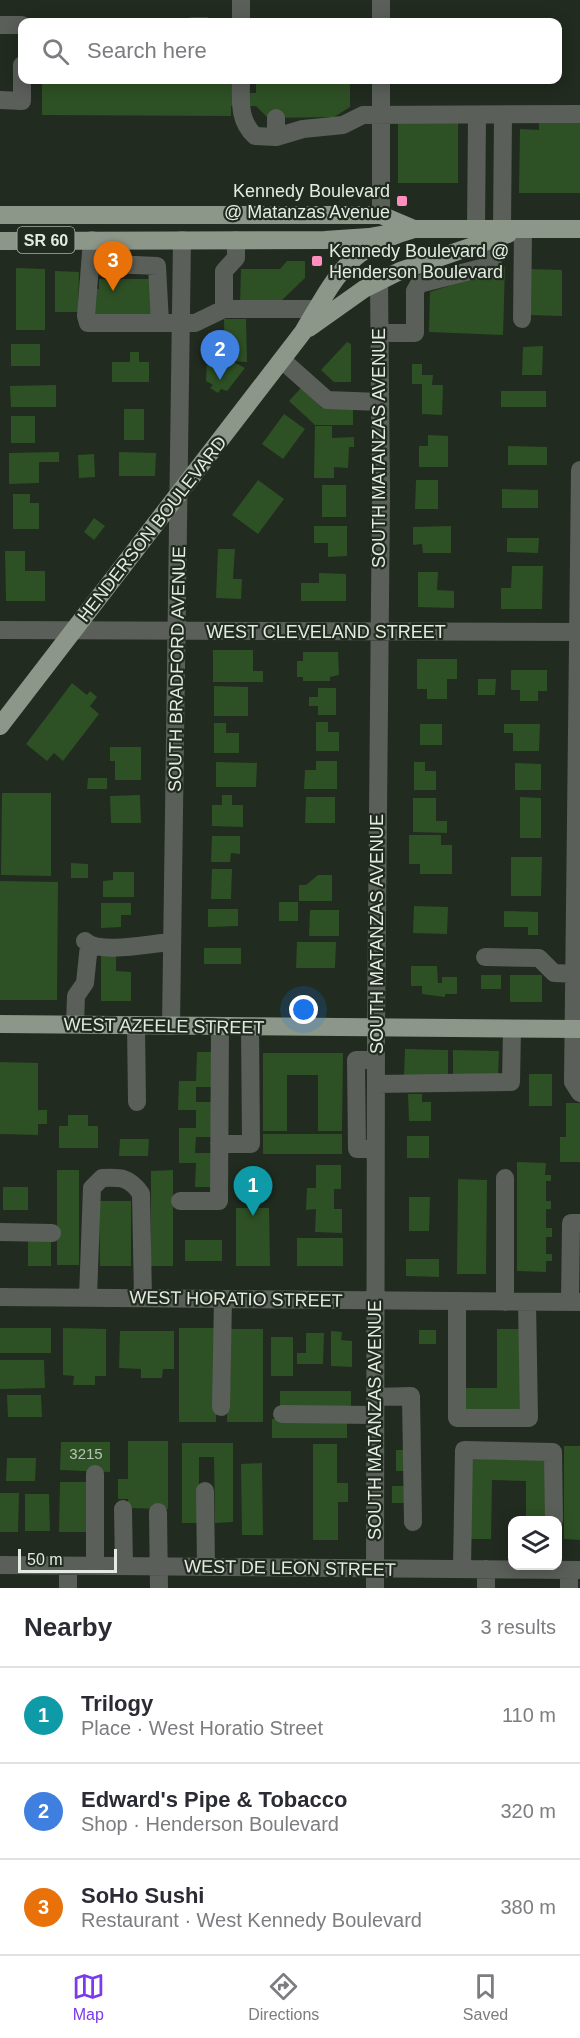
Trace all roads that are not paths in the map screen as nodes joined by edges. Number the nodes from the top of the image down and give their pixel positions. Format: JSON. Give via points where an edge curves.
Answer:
{"nodes":[{"id":1,"x":241,"y":0,"type":"edge"},
{"id":2,"x":381,"y":0,"type":"edge"},
{"id":3,"x":241,"y":18,"type":"edge"},
{"id":4,"x":381,"y":18,"type":"edge"},
{"id":5,"x":0,"y":25,"type":"edge"},
{"id":6,"x":18,"y":25,"type":"edge"},
{"id":7,"x":22,"y":84,"type":"edge"},
{"id":8,"x":241,"y":84,"type":"edge"},
{"id":9,"x":381,"y":84,"type":"edge"},
{"id":10,"x":0,"y":100,"type":"edge"},
{"id":11,"x":580,"y":114,"type":"edge"},
{"id":12,"x":381,"y":115,"type":"junction"},
{"id":13,"x":477,"y":115,"type":"junction"},
{"id":14,"x":503,"y":115,"type":"junction"},
{"id":15,"x":276,"y":118,"type":"dead end"},
{"id":16,"x":276,"y":137,"type":"junction"},
{"id":17,"x":0,"y":215,"type":"edge"},
{"id":18,"x":381,"y":215,"type":"junction"},
{"id":19,"x":414,"y":229,"type":"junction"},
{"id":20,"x":523,"y":229,"type":"junction"},
{"id":21,"x":580,"y":229,"type":"edge"},
{"id":22,"x":489,"y":233,"type":"junction"},
{"id":23,"x":92,"y":240,"type":"junction"},
{"id":24,"x":182,"y":240,"type":"junction"},
{"id":25,"x":236,"y":240,"type":"junction"},
{"id":26,"x":0,"y":241,"type":"edge"},
{"id":27,"x":90,"y":263,"type":"junction"},
{"id":28,"x":379,"y":281,"type":"junction"},
{"id":29,"x":225,"y":309,"type":"junction"},
{"id":30,"x":316,"y":309,"type":"junction"},
{"id":31,"x":522,"y":319,"type":"dead end"},
{"id":32,"x":160,"y":322,"type":"junction"},
{"id":33,"x":182,"y":322,"type":"junction"},
{"id":34,"x":303,"y":332,"type":"junction"},
{"id":35,"x":380,"y":333,"type":"junction"},
{"id":36,"x":282,"y":360,"type":"junction"},
{"id":37,"x":380,"y":402,"type":"junction"},
{"id":38,"x":580,"y":470,"type":"edge"},
{"id":39,"x":179,"y":493,"type":"junction"},
{"id":40,"x":0,"y":630,"type":"edge"},
{"id":41,"x":74,"y":631,"type":"junction"},
{"id":42,"x":177,"y":631,"type":"junction"},
{"id":43,"x":379,"y":632,"type":"junction"},
{"id":44,"x":580,"y":632,"type":"edge"},
{"id":45,"x":0,"y":726,"type":"edge"},
{"id":46,"x":172,"y":942,"type":"junction"},
{"id":47,"x":485,"y":957,"type":"dead end"},
{"id":48,"x":576,"y":974,"type":"junction"},
{"id":49,"x":0,"y":1024,"type":"edge"},
{"id":50,"x":75,"y":1024,"type":"junction"},
{"id":51,"x":136,"y":1025,"type":"junction"},
{"id":52,"x":171,"y":1026,"type":"junction"},
{"id":53,"x":220,"y":1027,"type":"junction"},
{"id":54,"x":250,"y":1027,"type":"junction"},
{"id":55,"x":376,"y":1028,"type":"junction"},
{"id":56,"x":512,"y":1029,"type":"junction"},
{"id":57,"x":578,"y":1029,"type":"edge"},
{"id":58,"x":376,"y":1060,"type":"junction"},
{"id":59,"x":376,"y":1083,"type":"junction"},
{"id":60,"x":580,"y":1093,"type":"edge"},
{"id":61,"x":136,"y":1102,"type":"dead end"},
{"id":62,"x":219,"y":1144,"type":"junction"},
{"id":63,"x":375,"y":1149,"type":"junction"},
{"id":64,"x":505,"y":1178,"type":"dead end"},
{"id":65,"x":180,"y":1201,"type":"dead end"},
{"id":66,"x":580,"y":1223,"type":"edge"},
{"id":67,"x":0,"y":1232,"type":"edge"},
{"id":68,"x":52,"y":1233,"type":"dead end"},
{"id":69,"x":0,"y":1297,"type":"edge"},
{"id":70,"x":88,"y":1297,"type":"junction"},
{"id":71,"x":143,"y":1298,"type":"junction"},
{"id":72,"x":223,"y":1299,"type":"junction"},
{"id":73,"x":375,"y":1301,"type":"junction"},
{"id":74,"x":457,"y":1301,"type":"junction"},
{"id":75,"x":505,"y":1302,"type":"junction"},
{"id":76,"x":527,"y":1302,"type":"junction"},
{"id":77,"x":575,"y":1302,"type":"edge"},
{"id":78,"x":375,"y":1406,"type":"junction"},
{"id":79,"x":221,"y":1407,"type":"dead end"},
{"id":80,"x":282,"y":1414,"type":"dead end"},
{"id":81,"x":95,"y":1474,"type":"dead end"},
{"id":82,"x":205,"y":1491,"type":"dead end"},
{"id":83,"x":123,"y":1509,"type":"dead end"},
{"id":84,"x":158,"y":1512,"type":"dead end"},
{"id":85,"x":554,"y":1516,"type":"edge"},
{"id":86,"x":413,"y":1522,"type":"dead end"},
{"id":87,"x":0,"y":1565,"type":"edge"},
{"id":88,"x":68,"y":1566,"type":"junction"},
{"id":89,"x":95,"y":1566,"type":"junction"},
{"id":90,"x":124,"y":1566,"type":"junction"},
{"id":91,"x":159,"y":1567,"type":"junction"},
{"id":92,"x":206,"y":1567,"type":"junction"},
{"id":93,"x":375,"y":1569,"type":"junction"},
{"id":94,"x":462,"y":1569,"type":"junction"},
{"id":95,"x":486,"y":1569,"type":"junction"},
{"id":96,"x":565,"y":1573,"type":"edge"},
{"id":97,"x":68,"y":1588,"type":"edge"},
{"id":98,"x":159,"y":1588,"type":"edge"},
{"id":99,"x":375,"y":1588,"type":"edge"},
{"id":100,"x":486,"y":1588,"type":"edge"}],
"edges":[{"from":1,"to":3,"type":"street"},
{"from":2,"to":4,"type":"street"},
{"from":5,"to":6,"type":"street"},
{"from":7,"to":10,"type":"street","via":[[22,101]]},
{"from":8,"to":16,"type":"street","via":[[245,127],[255,136]]},
{"from":9,"to":12,"type":"street"},
{"from":11,"to":14,"type":"street"},
{"from":12,"to":13,"type":"street"},
{"from":12,"to":16,"type":"street","via":[[363,115],[344,125],[303,129]]},
{"from":12,"to":18,"type":"street"},
{"from":13,"to":14,"type":"street"},
{"from":13,"to":22,"type":"street"},
{"from":14,"to":22,"type":"street"},
{"from":15,"to":16,"type":"street"},
{"from":17,"to":18,"type":"main road","number":"SR 60"},
{"from":18,"to":19,"type":"main road","number":"SR 60"},
{"from":19,"to":22,"type":"main road","number":"SR 60"},
{"from":19,"to":25,"type":"main road","number":"SR 60","via":[[325,240]]},
{"from":19,"to":30,"type":"main road","name":"HENDERSON BOULEVARD","via":[[386,237],[352,257]]},
{"from":20,"to":21,"type":"main road","name":"HENDERSON BOULEVARD"},
{"from":20,"to":22,"type":"main road","name":"HENDERSON BOULEVARD"},
{"from":20,"to":31,"type":"street"},
{"from":22,"to":28,"type":"main road","name":"HENDERSON BOULEVARD"},
{"from":22,"to":35,"type":"street","via":[[493,265],[419,284],[415,291],[415,333]]},
{"from":23,"to":24,"type":"main road","number":"SR 60"},
{"from":23,"to":26,"type":"main road","number":"SR 60"},
{"from":23,"to":27,"type":"street"},
{"from":24,"to":25,"type":"main road","number":"SR 60"},
{"from":24,"to":33,"type":"street","name":"SOUTH BRADFORD AVENUE"},
{"from":25,"to":29,"type":"street","via":[[236,258],[224,271]]},
{"from":27,"to":32,"type":"street","via":[[157,266]]},
{"from":27,"to":32,"type":"street","via":[[86,321]]},
{"from":28,"to":34,"type":"main road","name":"HENDERSON BOULEVARD"},
{"from":28,"to":35,"type":"street","name":"SOUTH MATANZAS AVENUE"},
{"from":29,"to":30,"type":"street"},
{"from":29,"to":33,"type":"street","via":[[195,322]]},
{"from":30,"to":34,"type":"main road","name":"HENDERSON BOULEVARD"},
{"from":32,"to":33,"type":"street"},
{"from":33,"to":39,"type":"street","name":"SOUTH BRADFORD AVENUE"},
{"from":34,"to":36,"type":"main road","name":"HENDERSON BOULEVARD"},
{"from":35,"to":37,"type":"street","name":"SOUTH MATANZAS AVENUE"},
{"from":36,"to":37,"type":"street","via":[[327,400]]},
{"from":36,"to":39,"type":"main road","name":"HENDERSON BOULEVARD"},
{"from":37,"to":43,"type":"street","name":"SOUTH MATANZAS AVENUE"},
{"from":38,"to":44,"type":"street"},
{"from":39,"to":41,"type":"main road","name":"HENDERSON BOULEVARD"},
{"from":39,"to":42,"type":"street","name":"SOUTH BRADFORD AVENUE"},
{"from":40,"to":41,"type":"street","name":"WEST CLEVELAND STREET"},
{"from":41,"to":42,"type":"street","name":"WEST CLEVELAND STREET"},
{"from":41,"to":45,"type":"main road","name":"HENDERSON BOULEVARD"},
{"from":42,"to":43,"type":"street","name":"WEST CLEVELAND STREET"},
{"from":42,"to":46,"type":"street","name":"SOUTH BRADFORD AVENUE"},
{"from":43,"to":44,"type":"street","name":"WEST CLEVELAND STREET"},
{"from":43,"to":55,"type":"street","name":"SOUTH MATANZAS AVENUE"},
{"from":44,"to":48,"type":"street"},
{"from":46,"to":50,"type":"street","via":[[145,946],[87,943],[85,983],[76,996]]},
{"from":46,"to":52,"type":"street","name":"SOUTH BRADFORD AVENUE"},
{"from":47,"to":48,"type":"street","via":[[539,958],[554,974]]},
{"from":48,"to":57,"type":"street"},
{"from":49,"to":50,"type":"main road","name":"WEST AZEELE STREET"},
{"from":50,"to":51,"type":"main road","name":"WEST AZEELE STREET"},
{"from":51,"to":52,"type":"main road","name":"WEST AZEELE STREET"},
{"from":51,"to":61,"type":"street"},
{"from":52,"to":53,"type":"main road","name":"WEST AZEELE STREET"},
{"from":53,"to":54,"type":"main road","name":"WEST AZEELE STREET"},
{"from":53,"to":62,"type":"street"},
{"from":54,"to":55,"type":"main road","name":"WEST AZEELE STREET"},
{"from":54,"to":62,"type":"street","via":[[251,1144]]},
{"from":55,"to":56,"type":"main road","name":"WEST AZEELE STREET"},
{"from":55,"to":58,"type":"street","name":"SOUTH MATANZAS AVENUE"},
{"from":56,"to":57,"type":"main road","name":"WEST AZEELE STREET"},
{"from":56,"to":59,"type":"street","via":[[511,1082]]},
{"from":57,"to":60,"type":"street","via":[[573,1082]]},
{"from":58,"to":59,"type":"street","name":"SOUTH MATANZAS AVENUE"},
{"from":58,"to":63,"type":"street","via":[[356,1060],[357,1149]]},
{"from":59,"to":63,"type":"street","name":"SOUTH MATANZAS AVENUE"},
{"from":62,"to":65,"type":"street","via":[[219,1201]]},
{"from":63,"to":73,"type":"street","name":"SOUTH MATANZAS AVENUE"},
{"from":64,"to":75,"type":"street"},
{"from":66,"to":77,"type":"street","via":[[571,1223]]},
{"from":67,"to":68,"type":"street"},
{"from":69,"to":70,"type":"street","name":"WEST HORATIO STREET"},
{"from":70,"to":71,"type":"street","name":"WEST HORATIO STREET"},
{"from":70,"to":71,"type":"street","via":[[92,1188],[102,1178],[123,1177],[134,1182],[141,1194]]},
{"from":71,"to":72,"type":"street","name":"WEST HORATIO STREET"},
{"from":72,"to":73,"type":"street","name":"WEST HORATIO STREET"},
{"from":72,"to":79,"type":"street"},
{"from":73,"to":74,"type":"street","name":"WEST HORATIO STREET"},
{"from":73,"to":78,"type":"street","name":"SOUTH MATANZAS AVENUE"},
{"from":74,"to":75,"type":"street","name":"WEST HORATIO STREET"},
{"from":74,"to":76,"type":"street","via":[[457,1418],[529,1418]]},
{"from":75,"to":76,"type":"street","name":"WEST HORATIO STREET"},
{"from":76,"to":77,"type":"street","name":"WEST HORATIO STREET"},
{"from":78,"to":80,"type":"street"},
{"from":78,"to":86,"type":"street","via":[[411,1396]]},
{"from":78,"to":93,"type":"street","name":"SOUTH MATANZAS AVENUE"},
{"from":81,"to":89,"type":"street"},
{"from":82,"to":92,"type":"street"},
{"from":83,"to":90,"type":"street"},
{"from":84,"to":91,"type":"street"},
{"from":85,"to":94,"type":"street","via":[[553,1452],[464,1450]]},
{"from":87,"to":88,"type":"street","name":"WEST DE LEON STREET"},
{"from":88,"to":89,"type":"street","name":"WEST DE LEON STREET"},
{"from":88,"to":97,"type":"street"},
{"from":89,"to":90,"type":"street","name":"WEST DE LEON STREET"},
{"from":90,"to":91,"type":"street","name":"WEST DE LEON STREET"},
{"from":91,"to":92,"type":"street","name":"WEST DE LEON STREET"},
{"from":91,"to":98,"type":"street"},
{"from":92,"to":93,"type":"street","name":"WEST DE LEON STREET"},
{"from":93,"to":94,"type":"street","name":"WEST DE LEON STREET"},
{"from":93,"to":99,"type":"street","name":"SOUTH MATANZAS AVENUE"},
{"from":94,"to":95,"type":"street","name":"WEST DE LEON STREET"},
{"from":95,"to":96,"type":"street","name":"WEST DE LEON STREET"},
{"from":95,"to":100,"type":"street"}]}
